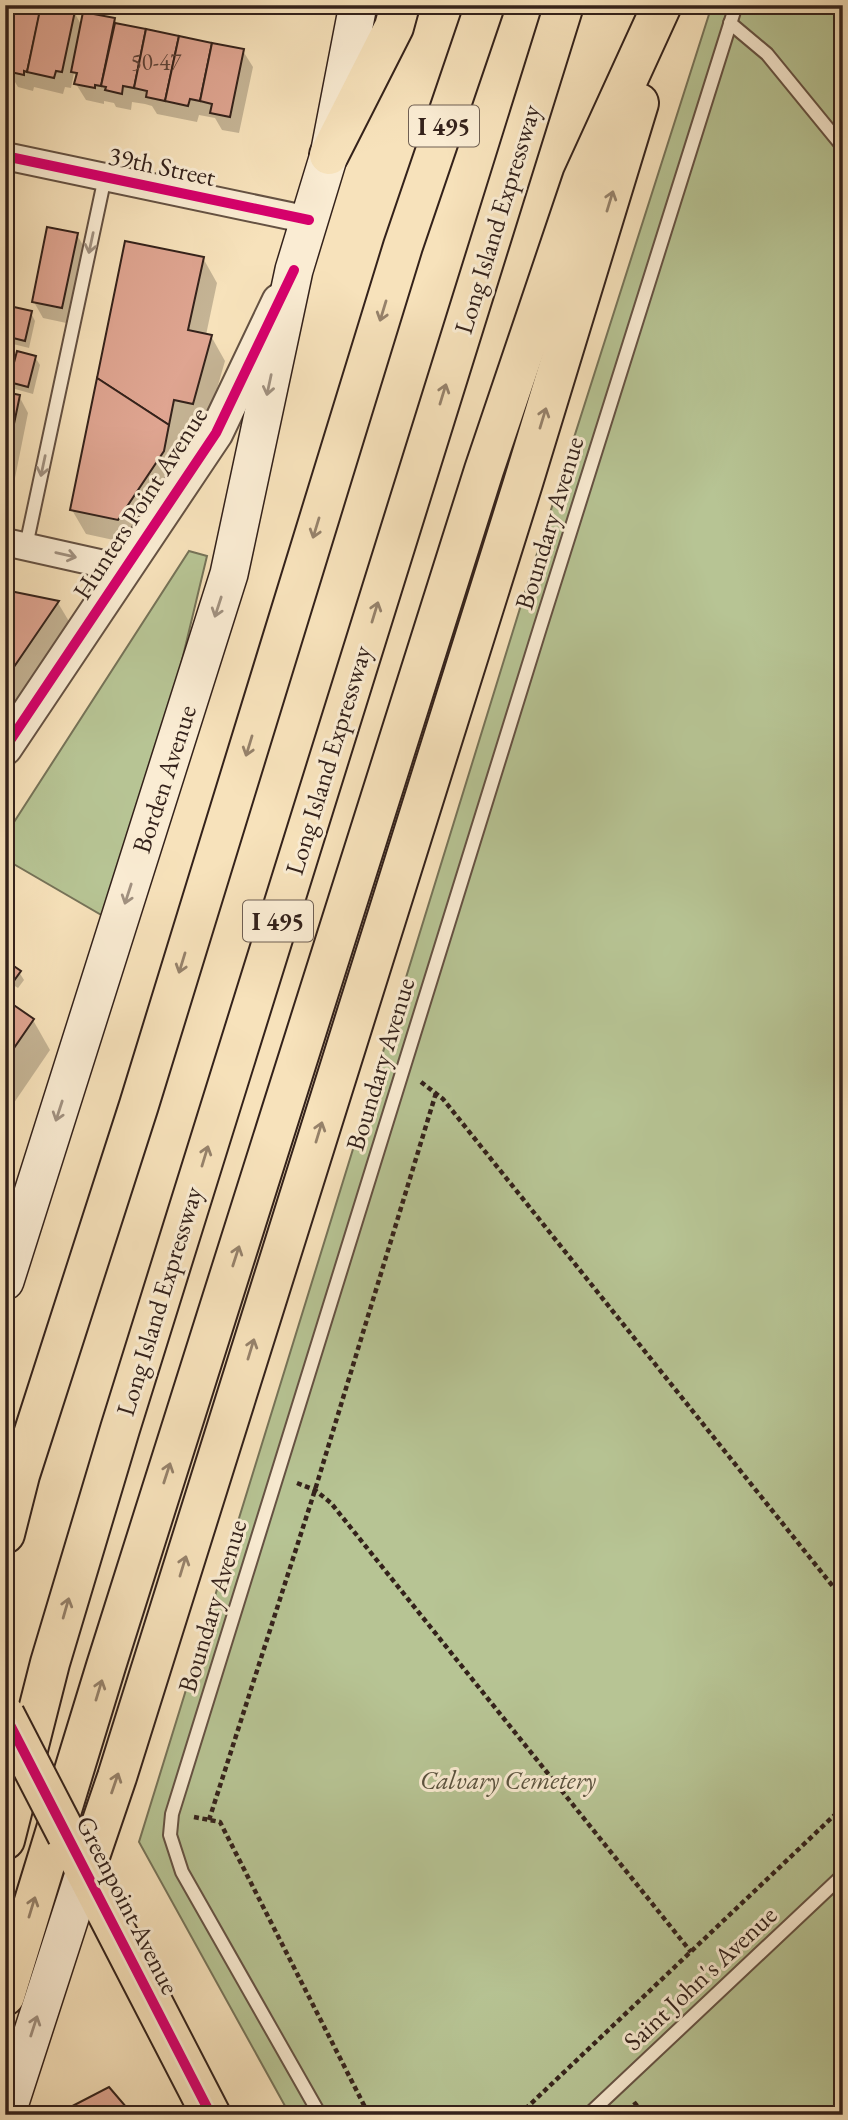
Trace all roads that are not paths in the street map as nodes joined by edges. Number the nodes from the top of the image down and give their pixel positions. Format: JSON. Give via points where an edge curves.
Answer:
{"nodes":[{"id":1,"x":358,"y":5,"type":"edge"},
{"id":2,"x":400,"y":5,"type":"edge"},
{"id":3,"x":457,"y":5,"type":"edge"},
{"id":4,"x":485,"y":5,"type":"edge"},
{"id":5,"x":564,"y":5,"type":"edge"},
{"id":6,"x":662,"y":5,"type":"edge"},
{"id":7,"x":667,"y":5,"type":"edge"},
{"id":8,"x":736,"y":5,"type":"edge"},
{"id":9,"x":730,"y":23,"type":"junction"},
{"id":10,"x":843,"y":147,"type":"edge"},
{"id":11,"x":329,"y":155,"type":"junction"},
{"id":12,"x":5,"y":156,"type":"edge"},
{"id":13,"x":105,"y":177,"type":"junction"},
{"id":14,"x":309,"y":220,"type":"junction"},
{"id":15,"x":403,"y":246,"type":"junction"},
{"id":16,"x":294,"y":270,"type":"junction"},
{"id":17,"x":15,"y":544,"type":"edge"},
{"id":18,"x":126,"y":569,"type":"junction"},
{"id":19,"x":5,"y":748,"type":"edge"},
{"id":20,"x":5,"y":1281,"type":"edge"},
{"id":21,"x":20,"y":1475,"type":"junction"},
{"id":22,"x":5,"y":1511,"type":"edge"},
{"id":23,"x":5,"y":1534,"type":"edge"},
{"id":24,"x":5,"y":1715,"type":"edge"},
{"id":25,"x":5,"y":1840,"type":"edge"},
{"id":26,"x":85,"y":1871,"type":"junction"},
{"id":27,"x":843,"y":1875,"type":"edge"},
{"id":28,"x":5,"y":1996,"type":"edge"},
{"id":29,"x":6,"y":2115,"type":"edge"},
{"id":30,"x":211,"y":2115,"type":"edge"},
{"id":31,"x":320,"y":2115,"type":"edge"},
{"id":32,"x":588,"y":2115,"type":"edge"}],
"edges":[{"from":1,"to":11,"type":"main road","name":"Borden Avenue"},
{"from":2,"to":11,"type":"main road","via":[[394,27]]},
{"from":3,"to":15,"type":"main road"},
{"from":4,"to":15,"type":"main road","number":"I 495"},
{"from":25,"to":5,"type":"main road","name":"Long Island Expressway","number":"I 495","one_way":true,"via":[[50,1664],[120,1429]]},
{"from":28,"to":6,"type":"main road","one_way":true,"via":[[484,470],[582,180]]},
{"from":26,"to":7,"type":"main road","one_way":true,"via":[[535,444]]},
{"from":8,"to":9,"type":"lane","name":"Boundary Avenue"},
{"from":9,"to":10,"type":"lane","via":[[767,54]]},
{"from":9,"to":31,"type":"lane","name":"Boundary Avenue","via":[[172,1814],[170,1835],[182,1872]]},
{"from":11,"to":14,"type":"main road","name":"Borden Avenue"},
{"from":12,"to":13,"type":"street","name":"39th Street"},
{"from":13,"to":14,"type":"street","name":"39th Street"},
{"from":13,"to":17,"type":"lane","one_way":true},
{"from":14,"to":16,"type":"main road","name":"Borden Avenue"},
{"from":15,"to":21,"type":"main road","number":"I 495","one_way":true,"via":[[139,1105]]},
{"from":16,"to":18,"type":"street","name":"Hunters Point Avenue","via":[[216,433]]},
{"from":16,"to":20,"type":"main road","name":"Borden Avenue","one_way":true,"via":[[229,574]]},
{"from":17,"to":18,"type":"street","one_way":true},
{"from":18,"to":19,"type":"street","name":"Hunters Point Avenue"},
{"from":21,"to":22,"type":"main road"},
{"from":21,"to":23,"type":"main road","number":"I 495"},
{"from":24,"to":26,"type":"main road","name":"Greenpoint Avenue","bridge":true},
{"from":29,"to":26,"type":"main road","one_way":true},
{"from":26,"to":30,"type":"main road","name":"Greenpoint Avenue"},
{"from":27,"to":32,"type":"lane","name":"Saint John's Avenue"}]}
